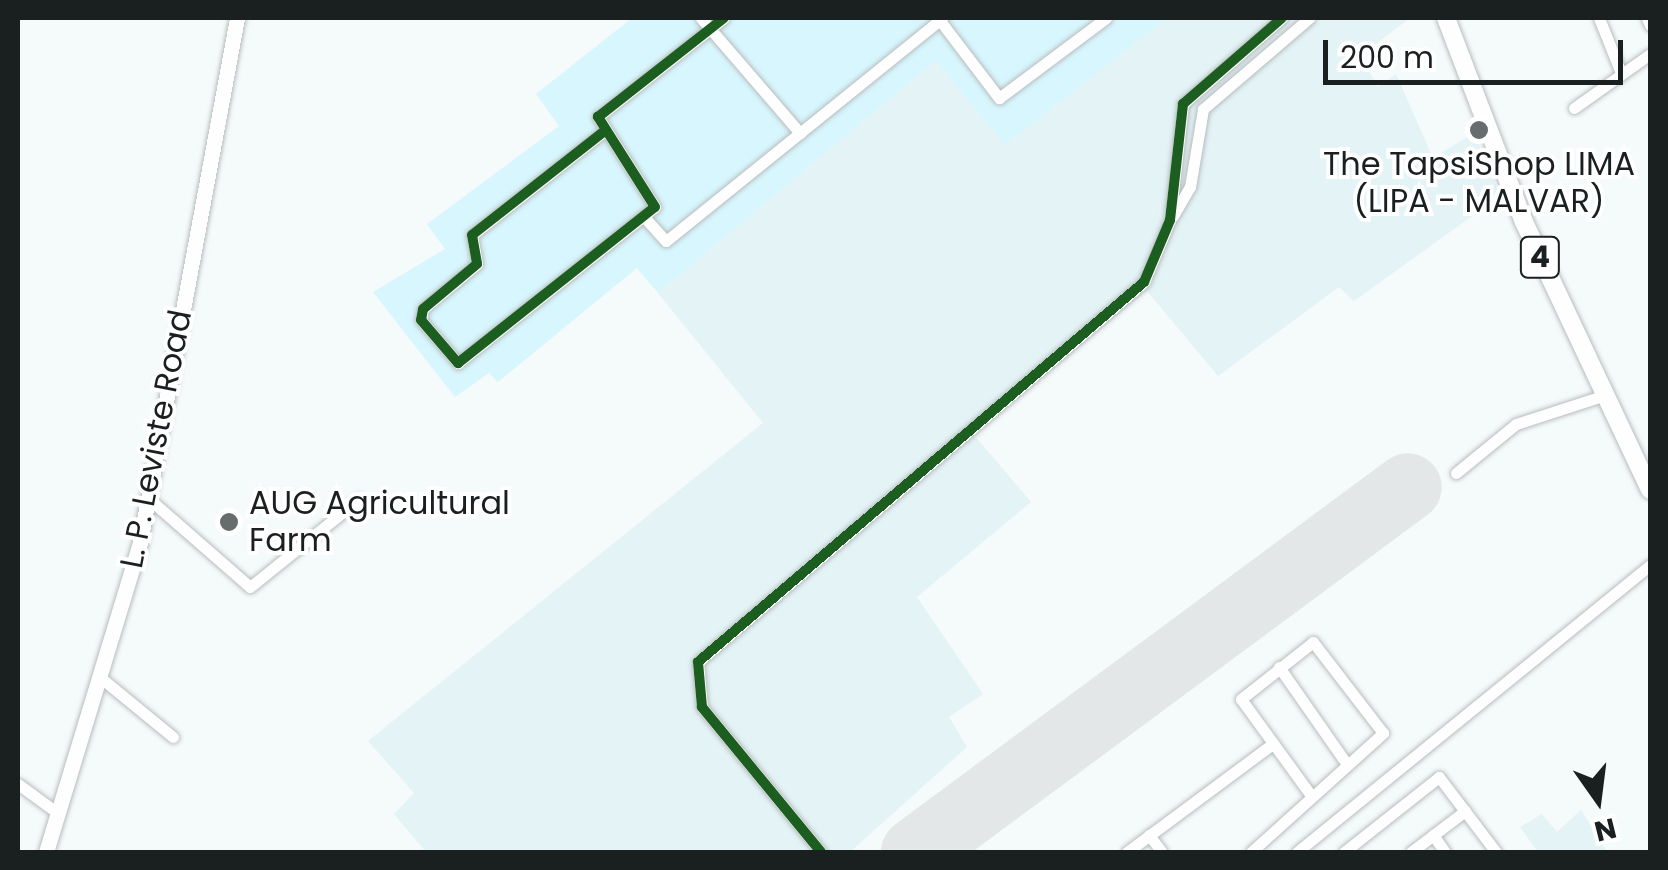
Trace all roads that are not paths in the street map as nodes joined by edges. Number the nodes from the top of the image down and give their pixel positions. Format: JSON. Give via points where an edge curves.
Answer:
{"nodes":[{"id":1,"x":237,"y":18,"type":"edge"},
{"id":2,"x":724,"y":18,"type":"edge"},
{"id":3,"x":940,"y":18,"type":"edge"},
{"id":4,"x":1106,"y":18,"type":"edge"},
{"id":5,"x":1282,"y":18,"type":"edge"},
{"id":6,"x":1309,"y":18,"type":"edge"},
{"id":7,"x":1446,"y":18,"type":"edge"},
{"id":8,"x":1600,"y":18,"type":"edge"},
{"id":9,"x":1647,"y":18,"type":"edge"},
{"id":10,"x":705,"y":23,"type":"edge"},
{"id":11,"x":1650,"y":25,"type":"edge"},
{"id":12,"x":1650,"y":54,"type":"edge"},
{"id":13,"x":1621,"y":73,"type":"junction"},
{"id":14,"x":1574,"y":108,"type":"dead end"},
{"id":15,"x":602,"y":133,"type":"junction"},
{"id":16,"x":800,"y":133,"type":"junction"},
{"id":17,"x":1175,"y":151,"type":"junction"},
{"id":18,"x":1195,"y":154,"type":"junction"},
{"id":19,"x":645,"y":218,"type":"junction"},
{"id":20,"x":1170,"y":220,"type":"junction"},
{"id":21,"x":1605,"y":395,"type":"junction"},
{"id":22,"x":1642,"y":452,"type":"edge"},
{"id":23,"x":1456,"y":473,"type":"dead end"},
{"id":24,"x":1650,"y":490,"type":"edge"},
{"id":25,"x":148,"y":498,"type":"junction"},
{"id":26,"x":358,"y":500,"type":"dead end"},
{"id":27,"x":1650,"y":565,"type":"edge"},
{"id":28,"x":1279,"y":667,"type":"junction"},
{"id":29,"x":101,"y":678,"type":"junction"},
{"id":30,"x":174,"y":737,"type":"dead end"},
{"id":31,"x":1271,"y":745,"type":"junction"},
{"id":32,"x":1346,"y":764,"type":"junction"},
{"id":33,"x":18,"y":784,"type":"edge"},
{"id":34,"x":1310,"y":794,"type":"junction"},
{"id":35,"x":1465,"y":810,"type":"junction"},
{"id":36,"x":59,"y":814,"type":"junction"},
{"id":37,"x":1149,"y":835,"type":"junction"},
{"id":38,"x":1433,"y":835,"type":"junction"},
{"id":39,"x":1301,"y":851,"type":"edge"},
{"id":40,"x":46,"y":852,"type":"edge"},
{"id":41,"x":821,"y":852,"type":"edge"},
{"id":42,"x":1127,"y":852,"type":"edge"},
{"id":43,"x":1162,"y":852,"type":"edge"},
{"id":44,"x":1252,"y":852,"type":"edge"},
{"id":45,"x":1344,"y":852,"type":"edge"},
{"id":46,"x":1411,"y":852,"type":"edge"},
{"id":47,"x":1445,"y":852,"type":"edge"},
{"id":48,"x":1496,"y":852,"type":"edge"}],
"edges":[{"from":1,"to":25,"type":"main road","name":"L. P. Leviste Road"},
{"from":2,"to":10,"type":"street"},
{"from":3,"to":4,"type":"street","via":[[999,98]]},
{"from":3,"to":16,"type":"street"},
{"from":5,"to":17,"type":"street","via":[[1183,104]]},
{"from":6,"to":18,"type":"street","via":[[1209,101]]},
{"from":7,"to":21,"type":"highway","number":"4","via":[[1524,222]]},
{"from":8,"to":13,"type":"street"},
{"from":9,"to":11,"type":"street"},
{"from":10,"to":15,"type":"street","via":[[598,118]]},
{"from":10,"to":16,"type":"street"},
{"from":12,"to":13,"type":"street"},
{"from":13,"to":14,"type":"street"},
{"from":15,"to":19,"type":"street","via":[[654,200]]},
{"from":15,"to":19,"type":"street","via":[[472,235],[478,264],[423,308],[421,320],[462,363]]},
{"from":16,"to":19,"type":"street","via":[[666,241]]},
{"from":17,"to":18,"type":"street"},
{"from":17,"to":20,"type":"street"},
{"from":18,"to":20,"type":"street","via":[[1190,188]]},
{"from":20,"to":41,"type":"street","via":[[1144,282],[698,662],[702,706]]},
{"from":21,"to":22,"type":"highway","number":"4"},
{"from":21,"to":23,"type":"street","via":[[1516,424]]},
{"from":22,"to":24,"type":"highway","number":"4"},
{"from":25,"to":26,"type":"street","via":[[250,587]]},
{"from":25,"to":29,"type":"main road","name":"L. P. Leviste Road"},
{"from":27,"to":39,"type":"street"},
{"from":28,"to":31,"type":"street","via":[[1241,699]]},
{"from":28,"to":32,"type":"street"},
{"from":28,"to":32,"type":"street","via":[[1319,644],[1381,725],[1380,740]]},
{"from":29,"to":30,"type":"street"},
{"from":29,"to":36,"type":"main road","name":"L. P. Leviste Road"},
{"from":31,"to":34,"type":"street"},
{"from":31,"to":37,"type":"street"},
{"from":32,"to":34,"type":"street"},
{"from":33,"to":36,"type":"street"},
{"from":34,"to":44,"type":"street"},
{"from":35,"to":38,"type":"street"},
{"from":35,"to":45,"type":"street","via":[[1432,778]]},
{"from":35,"to":48,"type":"street"},
{"from":36,"to":40,"type":"main road","name":"L. P. Leviste Road"},
{"from":37,"to":42,"type":"street"},
{"from":37,"to":43,"type":"street"},
{"from":38,"to":46,"type":"street"},
{"from":38,"to":47,"type":"street"}]}
